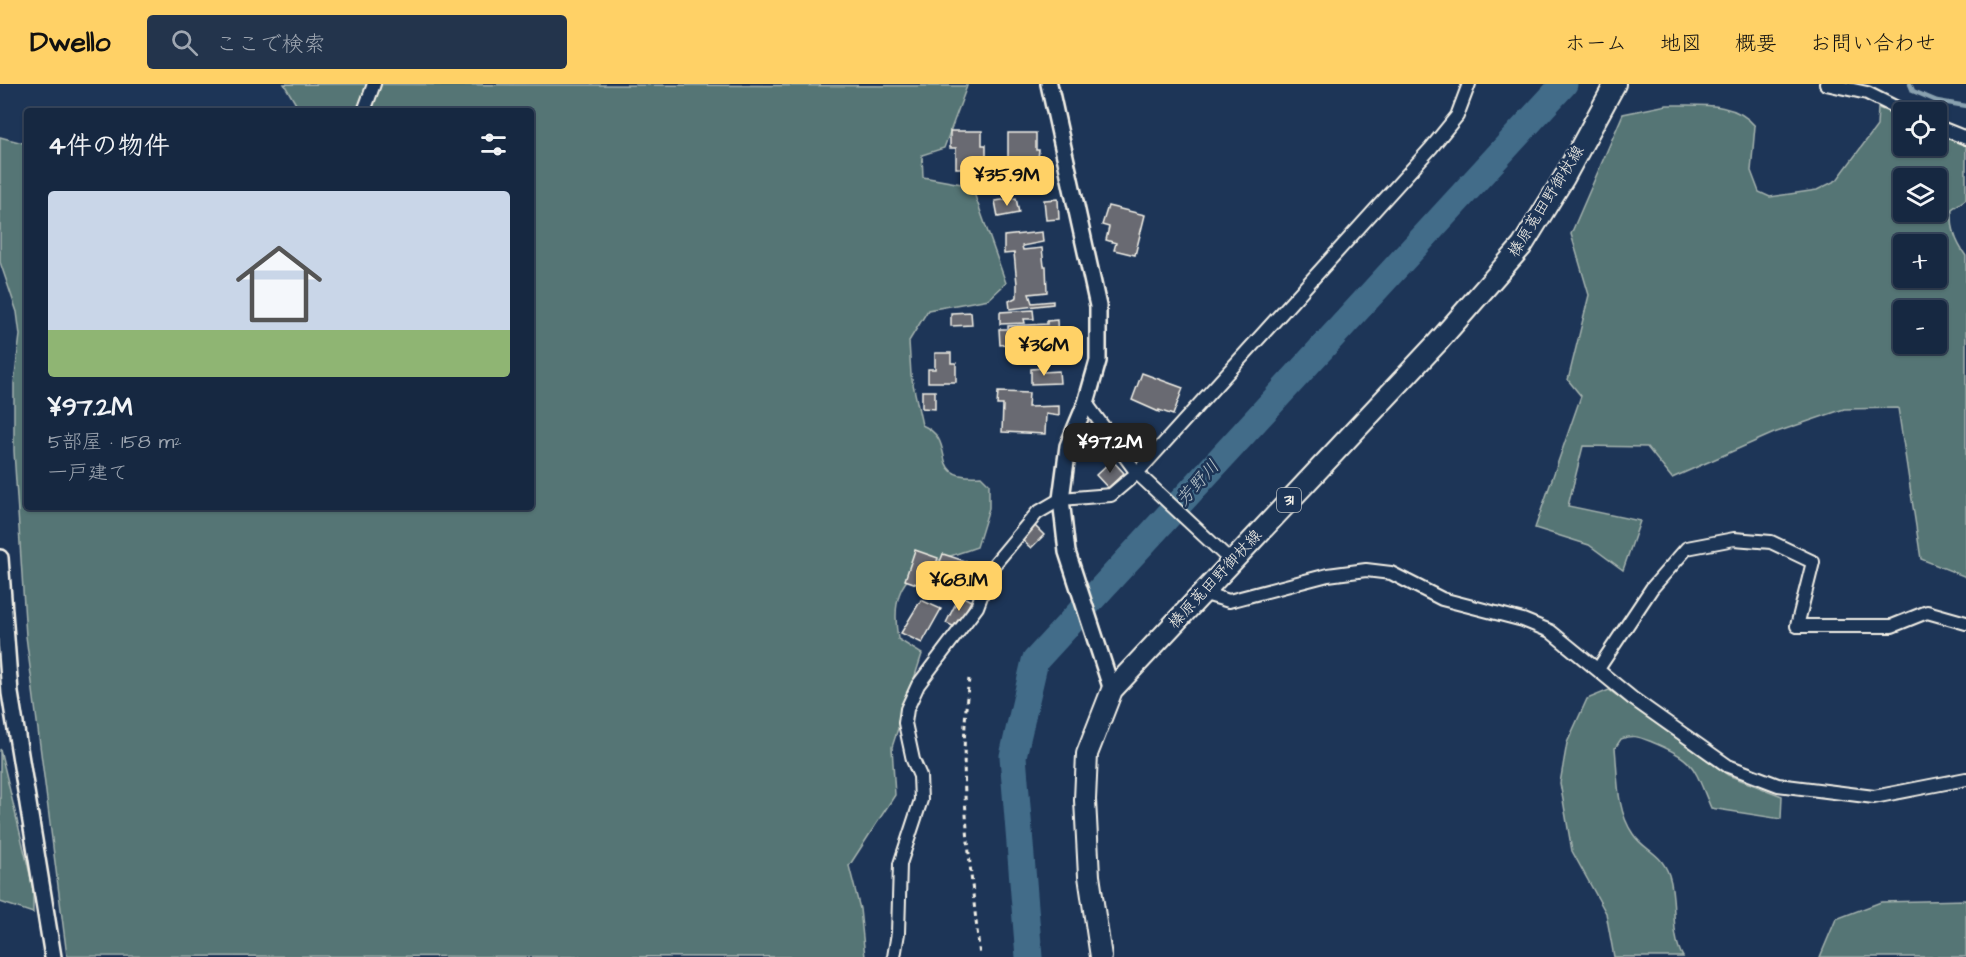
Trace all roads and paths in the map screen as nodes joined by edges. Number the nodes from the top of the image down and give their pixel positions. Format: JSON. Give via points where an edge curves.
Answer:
{"nodes":[{"id":1,"x":374,"y":84,"type":"edge"},
{"id":2,"x":1049,"y":84,"type":"edge"},
{"id":3,"x":1469,"y":84,"type":"edge"},
{"id":4,"x":1615,"y":84,"type":"edge"},
{"id":5,"x":1826,"y":84,"type":"edge"},
{"id":6,"x":1893,"y":106,"type":"edge"},
{"id":7,"x":365,"y":108,"type":"edge"},
{"id":8,"x":1947,"y":130,"type":"edge"},
{"id":9,"x":1966,"y":138,"type":"edge"},
{"id":10,"x":1086,"y":403,"type":"junction"},
{"id":11,"x":1137,"y":473,"type":"junction"},
{"id":12,"x":1061,"y":499,"type":"junction"},
{"id":13,"x":1227,"y":557,"type":"junction"},
{"id":14,"x":0,"y":558,"type":"edge"},
{"id":15,"x":1202,"y":593,"type":"junction"},
{"id":16,"x":1966,"y":623,"type":"edge"},
{"id":17,"x":1598,"y":669,"type":"junction"},
{"id":18,"x":969,"y":679,"type":"dead end"},
{"id":19,"x":1111,"y":685,"type":"junction"},
{"id":20,"x":1966,"y":779,"type":"edge"},
{"id":21,"x":53,"y":957,"type":"edge"},
{"id":22,"x":894,"y":957,"type":"edge"},
{"id":23,"x":980,"y":957,"type":"edge"},
{"id":24,"x":1101,"y":957,"type":"edge"}],
"edges":[{"from":1,"to":7,"type":"street"},
{"from":2,"to":10,"type":"street","via":[[1098,306],[1098,361]]},
{"from":3,"to":11,"type":"street","via":[[1457,116],[1431,147]]},
{"from":4,"to":13,"type":"main road","name":"榛原菟田野御杖線","number":"31","via":[[1522,246],[1438,342]]},
{"from":5,"to":6,"type":"street","via":[[1867,93]]},
{"from":8,"to":9,"type":"street"},
{"from":10,"to":11,"type":"street"},
{"from":10,"to":12,"type":"street","via":[[1068,446]]},
{"from":11,"to":12,"type":"street","via":[[1111,495]]},
{"from":11,"to":13,"type":"street"},
{"from":12,"to":19,"type":"street","via":[[1068,552]]},
{"from":12,"to":22,"type":"street","via":[[1037,513],[1008,545],[992,567],[977,607],[918,685],[907,709],[905,723],[920,776],[921,800],[900,864]]},
{"from":13,"to":15,"type":"main road","name":"榛原菟田野御杖線","number":"31"},
{"from":14,"to":21,"type":"street","via":[[10,693]]},
{"from":15,"to":17,"type":"street","via":[[1229,601],[1328,575],[1366,570],[1390,573],[1442,599],[1550,631]]},
{"from":15,"to":19,"type":"main road","name":"榛原菟田野御杖線","number":"31"},
{"from":16,"to":17,"type":"street","via":[[1927,612],[1892,626],[1797,626],[1813,562],[1771,542],[1734,539],[1687,548],[1652,588]]},
{"from":17,"to":20,"type":"street","via":[[1728,766],[1778,785],[1874,797]]},
{"from":18,"to":23,"type":"path","via":[[964,717],[965,812]]},
{"from":19,"to":24,"type":"main road","name":"榛原菟田野御杖線","number":"31","via":[[1087,754],[1085,800],[1089,876]]}]}
